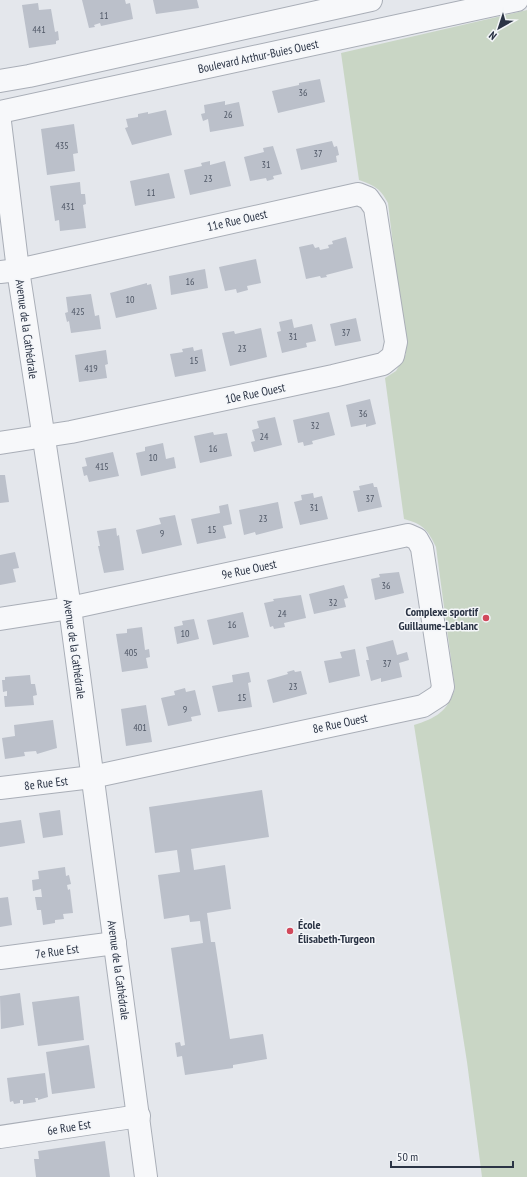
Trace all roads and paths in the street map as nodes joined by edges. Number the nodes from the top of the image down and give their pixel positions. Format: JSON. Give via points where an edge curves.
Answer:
{"nodes":[{"id":1,"x":371,"y":0,"type":"edge"},
{"id":2,"x":517,"y":0,"type":"edge"},
{"id":3,"x":0,"y":81,"type":"edge"},
{"id":4,"x":0,"y":112,"type":"edge"},
{"id":5,"x":0,"y":122,"type":"edge"},
{"id":6,"x":9,"y":271,"type":"edge"},
{"id":7,"x":388,"y":284,"type":"joint"},
{"id":8,"x":42,"y":437,"type":"junction"},
{"id":9,"x":0,"y":443,"type":"edge"},
{"id":10,"x":422,"y":548,"type":"joint"},
{"id":11,"x":70,"y":608,"type":"junction"},
{"id":12,"x":0,"y":619,"type":"edge"},
{"id":13,"x":92,"y":777,"type":"junction"},
{"id":14,"x":0,"y":788,"type":"edge"},
{"id":15,"x":115,"y":943,"type":"junction"},
{"id":16,"x":0,"y":958,"type":"edge"},
{"id":17,"x":139,"y":1116,"type":"junction"},
{"id":18,"x":0,"y":1137,"type":"edge"},
{"id":19,"x":146,"y":1177,"type":"edge"}],
"edges":[{"from":1,"to":3,"type":"street"},
{"from":2,"to":4,"type":"street","name":"Boulevard Arthur-Buies Ouest"},
{"from":5,"to":6,"type":"street","name":"Avenue de la Cathédrale"},
{"from":6,"to":7,"type":"street","name":"11e Rue Ouest","via":[[358,194],[368,198],[375,208]]},
{"from":6,"to":8,"type":"street","name":"Avenue de la Cathédrale"},
{"from":7,"to":8,"type":"street","name":"10e Rue Ouest","via":[[396,342],[393,356],[383,364]]},
{"from":8,"to":9,"type":"street","name":"10e Rue Ouest"},
{"from":8,"to":11,"type":"street","name":"Avenue de la Cathédrale"},
{"from":10,"to":11,"type":"street","name":"9e Rue Ouest","via":[[417,539],[408,535]]},
{"from":10,"to":13,"type":"street","name":"8e Rue Ouest","via":[[443,687],[436,698],[423,706]]},
{"from":11,"to":12,"type":"street","name":"9e Rue Ouest"},
{"from":11,"to":13,"type":"street","name":"Avenue de la Cathédrale"},
{"from":13,"to":14,"type":"street","name":"8e Rue Est"},
{"from":13,"to":15,"type":"street","name":"Avenue de la Cathédrale"},
{"from":15,"to":16,"type":"street","name":"7e Rue Est"},
{"from":15,"to":17,"type":"street","name":"Avenue de la Cathédrale"},
{"from":17,"to":18,"type":"street","name":"6e Rue Est"},
{"from":17,"to":19,"type":"street","name":"Avenue de la Cathédrale"}]}
